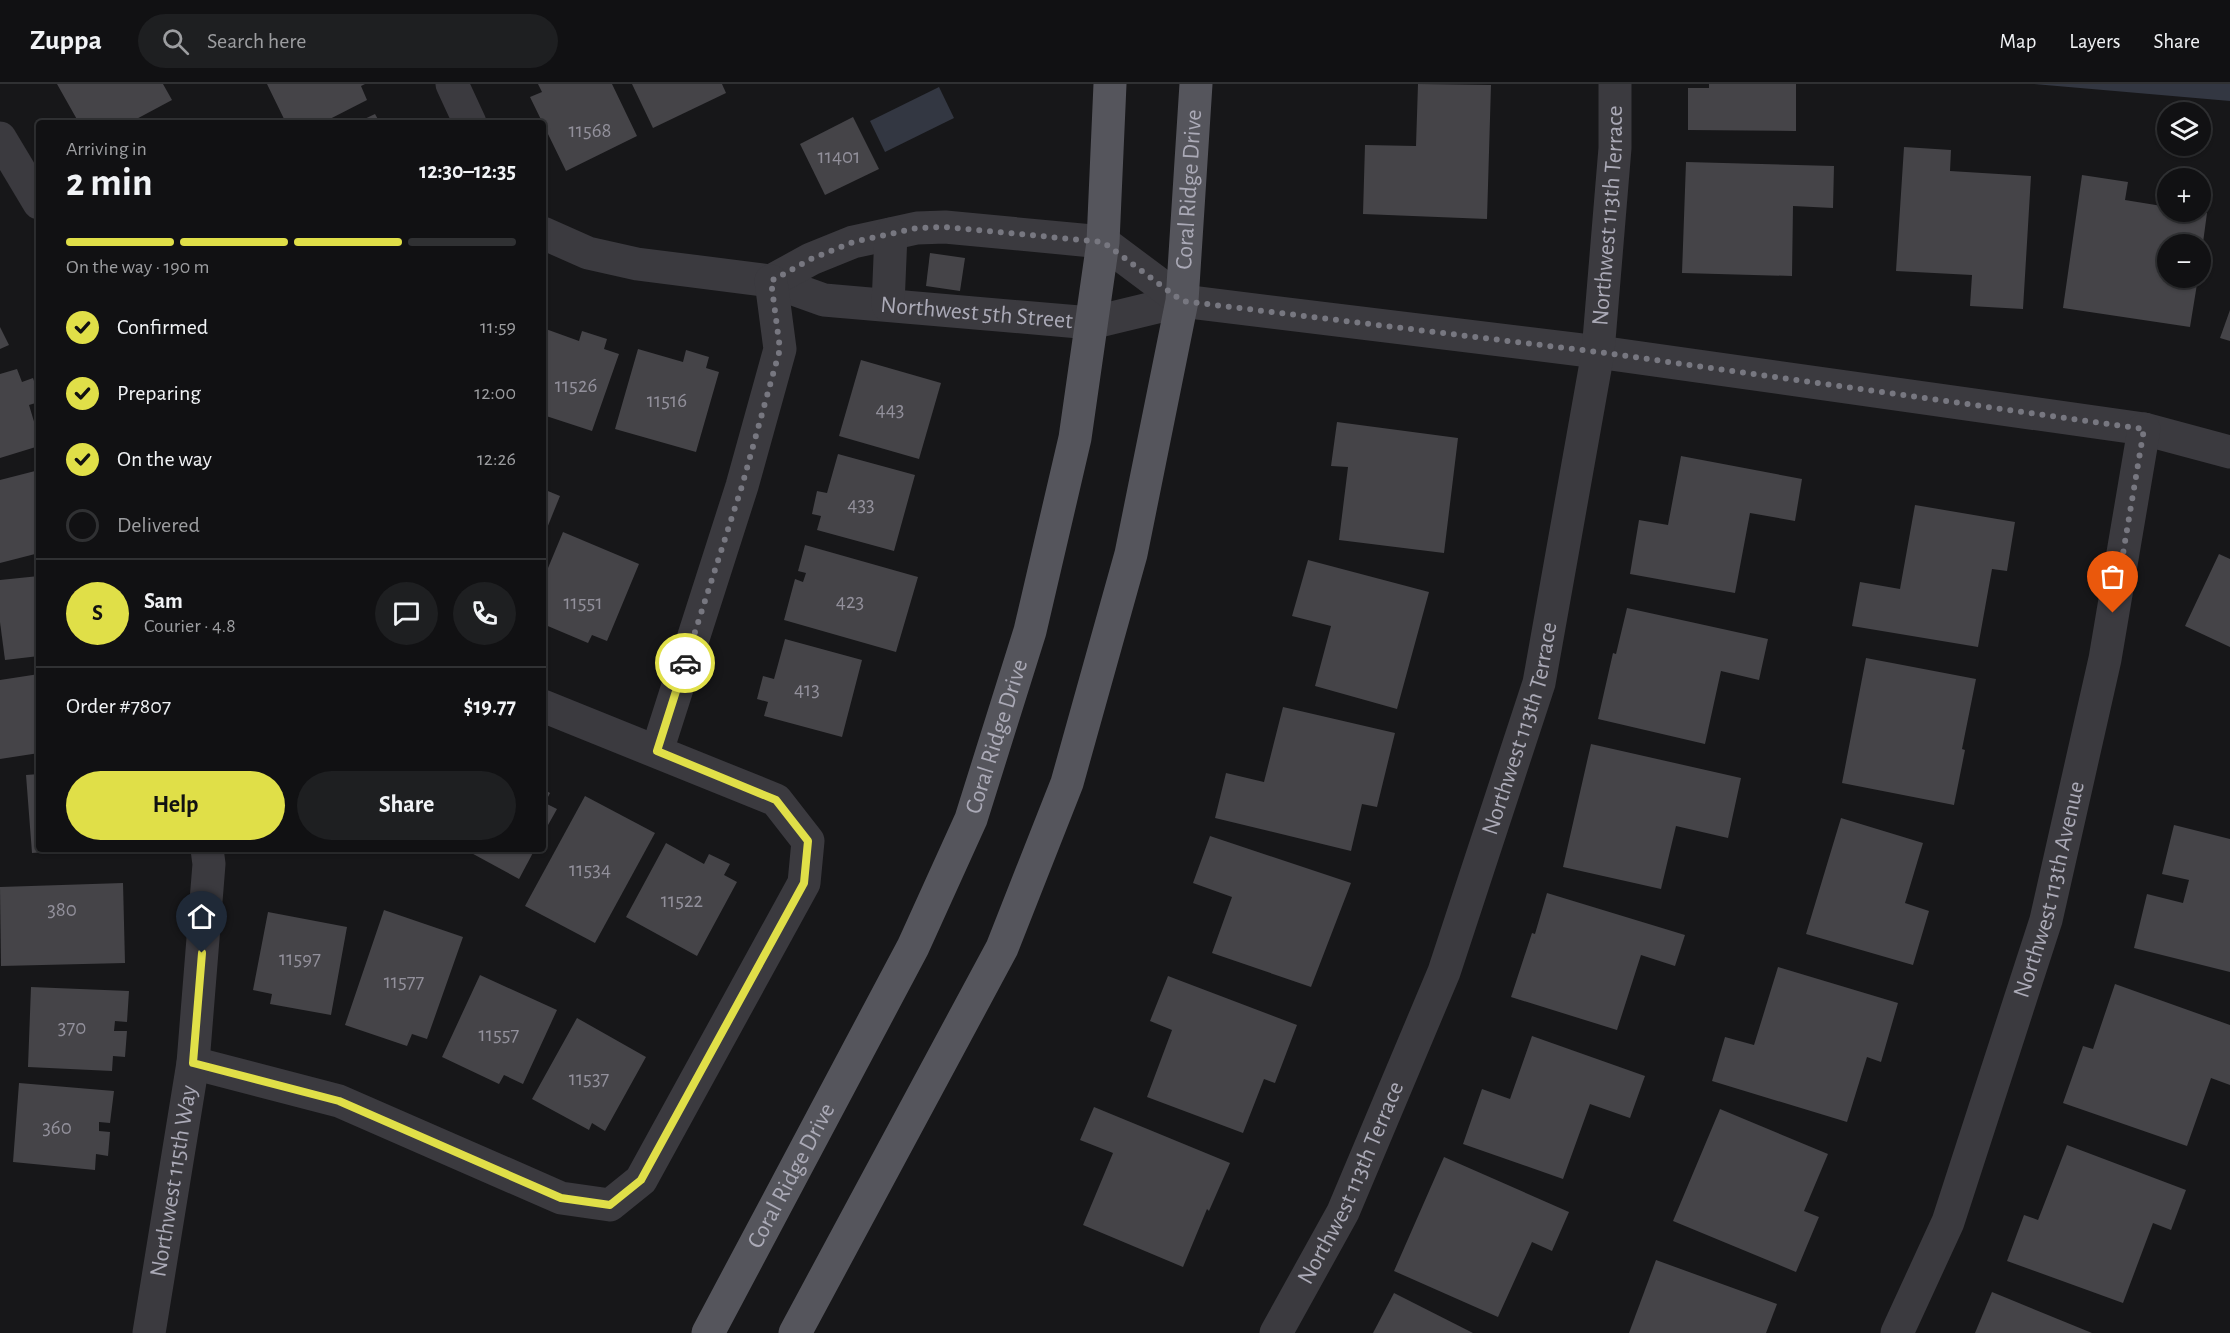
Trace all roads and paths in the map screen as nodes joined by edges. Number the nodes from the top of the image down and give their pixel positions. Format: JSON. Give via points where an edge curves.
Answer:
{"nodes":[{"id":1,"x":452,"y":84,"type":"edge"},
{"id":2,"x":1110,"y":84,"type":"edge"},
{"id":3,"x":1196,"y":84,"type":"edge"},
{"id":4,"x":1615,"y":84,"type":"edge"},
{"id":5,"x":469,"y":120,"type":"edge"},
{"id":6,"x":0,"y":138,"type":"edge"},
{"id":7,"x":36,"y":198,"type":"edge"},
{"id":8,"x":546,"y":234,"type":"edge"},
{"id":9,"x":891,"y":234,"type":"junction"},
{"id":10,"x":1103,"y":242,"type":"junction"},
{"id":11,"x":771,"y":281,"type":"junction"},
{"id":12,"x":1182,"y":301,"type":"junction"},
{"id":13,"x":888,"y":305,"type":"junction"},
{"id":14,"x":1091,"y":323,"type":"junction"},
{"id":15,"x":1598,"y":352,"type":"junction"},
{"id":16,"x":2144,"y":429,"type":"junction"},
{"id":17,"x":2230,"y":452,"type":"edge"},
{"id":18,"x":546,"y":707,"type":"edge"},
{"id":19,"x":657,"y":751,"type":"junction"},
{"id":20,"x":207,"y":852,"type":"edge"},
{"id":21,"x":193,"y":1063,"type":"junction"},
{"id":22,"x":149,"y":1333,"type":"edge"},
{"id":23,"x":708,"y":1333,"type":"edge"},
{"id":24,"x":795,"y":1333,"type":"edge"},
{"id":25,"x":1276,"y":1333,"type":"edge"},
{"id":26,"x":1897,"y":1333,"type":"edge"}],
"edges":[{"from":1,"to":5,"type":"street"},
{"from":2,"to":10,"type":"main road","name":"Coral Ridge Drive"},
{"from":3,"to":12,"type":"main road","name":"Coral Ridge Drive"},
{"from":4,"to":15,"type":"street","name":"Northwest 113th Terrace","via":[[1615,148]]},
{"from":6,"to":7,"type":"street"},
{"from":8,"to":11,"type":"street","name":"Northwest 5th Street","via":[[588,253],[637,264]]},
{"from":9,"to":10,"type":"street","via":[[945,227]]},
{"from":9,"to":11,"type":"street","via":[[853,242]]},
{"from":9,"to":13,"type":"street"},
{"from":10,"to":12,"type":"street","name":"Northwest 5th Street"},
{"from":10,"to":14,"type":"main road","name":"Coral Ridge Drive"},
{"from":11,"to":13,"type":"street","name":"Northwest 5th Street","via":[[824,300]]},
{"from":11,"to":19,"type":"street","via":[[780,349],[742,486]]},
{"from":12,"to":14,"type":"street","name":"Northwest 5th Street"},
{"from":12,"to":15,"type":"street","name":"Northwest 5th Street"},
{"from":12,"to":24,"type":"main road","name":"Coral Ridge Drive","via":[[1131,554],[1067,783],[1002,948]]},
{"from":13,"to":14,"type":"street","name":"Northwest 5th Street"},
{"from":14,"to":23,"type":"main road","name":"Coral Ridge Drive","via":[[1075,438],[1030,632],[971,819],[913,947]]},
{"from":15,"to":16,"type":"street","name":"Northwest 5th Street"},
{"from":15,"to":25,"type":"street","name":"Northwest 113th Terrace","via":[[1539,683],[1444,972],[1342,1212]]},
{"from":16,"to":17,"type":"street","name":"Northwest 5th Street"},
{"from":16,"to":26,"type":"street","name":"Northwest 113th Avenue","via":[[2105,659],[2046,920],[1948,1222]]},
{"from":18,"to":19,"type":"street"},
{"from":19,"to":21,"type":"street","via":[[776,800],[808,841],[804,883],[641,1180],[610,1205],[561,1198],[339,1101]]},
{"from":20,"to":21,"type":"street","name":"Northwest 115th Way"},
{"from":21,"to":22,"type":"street","name":"Northwest 115th Way"}]}
